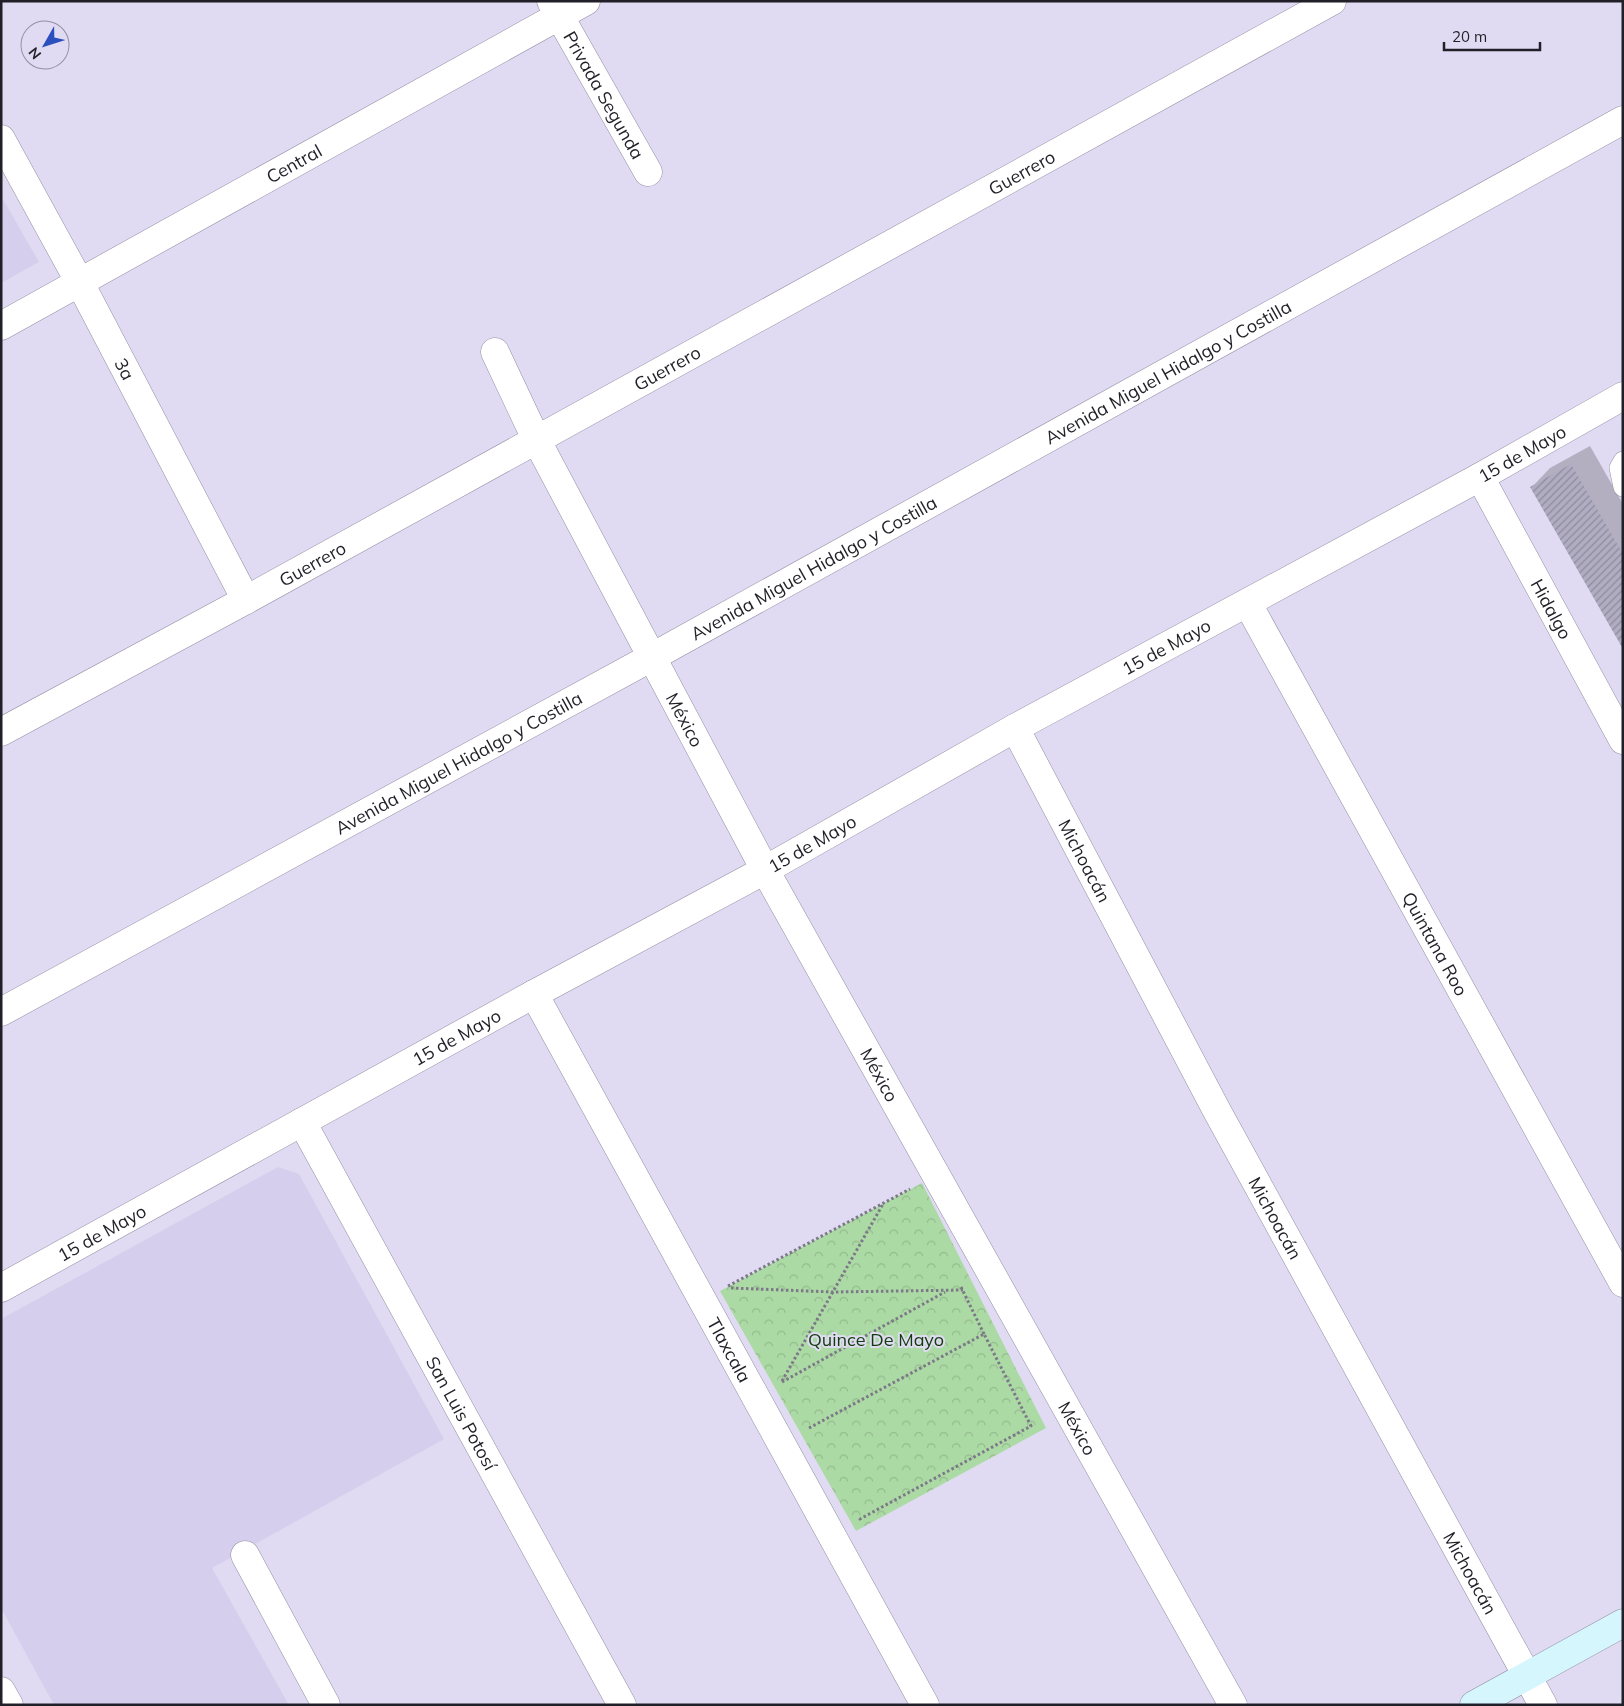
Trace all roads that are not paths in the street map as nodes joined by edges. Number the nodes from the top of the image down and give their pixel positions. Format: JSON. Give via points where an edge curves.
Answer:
{"nodes":[{"id":1,"x":586,"y":1,"type":"edge"},
{"id":2,"x":1332,"y":1,"type":"edge"},
{"id":3,"x":555,"y":9,"type":"edge"},
{"id":4,"x":1623,"y":120,"type":"edge"},
{"id":5,"x":1,"y":139,"type":"edge"},
{"id":6,"x":648,"y":172,"type":"dead end"},
{"id":7,"x":80,"y":283,"type":"junction"},
{"id":8,"x":1,"y":326,"type":"edge"},
{"id":9,"x":495,"y":352,"type":"dead end"},
{"id":10,"x":1623,"y":396,"type":"edge"},
{"id":11,"x":536,"y":439,"type":"junction"},
{"id":12,"x":1623,"y":460,"type":"edge"},
{"id":13,"x":1480,"y":477,"type":"junction"},
{"id":14,"x":1623,"y":487,"type":"edge"},
{"id":15,"x":246,"y":600,"type":"junction"},
{"id":16,"x":1248,"y":604,"type":"junction"},
{"id":17,"x":652,"y":657,"type":"junction"},
{"id":18,"x":1015,"y":728,"type":"junction"},
{"id":19,"x":1,"y":732,"type":"edge"},
{"id":20,"x":1623,"y":740,"type":"edge"},
{"id":21,"x":765,"y":870,"type":"junction"},
{"id":22,"x":534,"y":994,"type":"junction"},
{"id":23,"x":1,"y":1012,"type":"edge"},
{"id":24,"x":302,"y":1122,"type":"junction"},
{"id":25,"x":1623,"y":1283,"type":"edge"},
{"id":26,"x":1,"y":1288,"type":"edge"},
{"id":27,"x":245,"y":1555,"type":"dead end"},
{"id":28,"x":1623,"y":1623,"type":"edge"},
{"id":29,"x":1527,"y":1676,"type":"junction"},
{"id":30,"x":1,"y":1692,"type":"edge"},
{"id":31,"x":8,"y":1705,"type":"edge"},
{"id":32,"x":326,"y":1705,"type":"edge"},
{"id":33,"x":622,"y":1705,"type":"edge"},
{"id":34,"x":925,"y":1705,"type":"edge"},
{"id":35,"x":1234,"y":1705,"type":"edge"},
{"id":36,"x":1474,"y":1705,"type":"edge"},
{"id":37,"x":1543,"y":1705,"type":"edge"}],
"edges":[{"from":1,"to":3,"type":"street","name":"Central"},
{"from":2,"to":11,"type":"street","name":"Guerrero"},
{"from":3,"to":6,"type":"street","name":"Privada Segunda"},
{"from":3,"to":7,"type":"street","name":"Central"},
{"from":4,"to":17,"type":"street","name":"Avenida Miguel Hidalgo y Costilla"},
{"from":5,"to":7,"type":"street","name":"3a"},
{"from":7,"to":8,"type":"street","name":"Central"},
{"from":7,"to":15,"type":"street","name":"3a"},
{"from":9,"to":11,"type":"street","name":"México"},
{"from":10,"to":13,"type":"street","name":"15 de Mayo"},
{"from":11,"to":15,"type":"street","name":"Guerrero"},
{"from":11,"to":17,"type":"street","name":"México"},
{"from":12,"to":14,"type":"lane","via":[[1619,468]]},
{"from":13,"to":16,"type":"street","name":"15 de Mayo"},
{"from":13,"to":20,"type":"street","name":"Hidalgo"},
{"from":15,"to":19,"type":"street","name":"Guerrero"},
{"from":16,"to":18,"type":"street","name":"15 de Mayo"},
{"from":16,"to":25,"type":"street","name":"Quintana Roo"},
{"from":17,"to":21,"type":"street","name":"México"},
{"from":17,"to":23,"type":"street","name":"Avenida Miguel Hidalgo y Costilla"},
{"from":18,"to":21,"type":"street","name":"15 de Mayo"},
{"from":18,"to":29,"type":"street","name":"Michoacán","via":[[1217,1111]]},
{"from":21,"to":22,"type":"street","name":"15 de Mayo"},
{"from":21,"to":35,"type":"street","name":"México"},
{"from":22,"to":24,"type":"street","name":"15 de Mayo"},
{"from":22,"to":34,"type":"street","name":"Tlaxcala"},
{"from":24,"to":26,"type":"street","name":"15 de Mayo"},
{"from":24,"to":33,"type":"street","name":"San Luis Potosí"},
{"from":27,"to":32,"type":"street"},
{"from":28,"to":29,"type":"street"},
{"from":29,"to":36,"type":"street"},
{"from":29,"to":37,"type":"street","name":"Michoacán"},
{"from":30,"to":31,"type":"street"}]}
